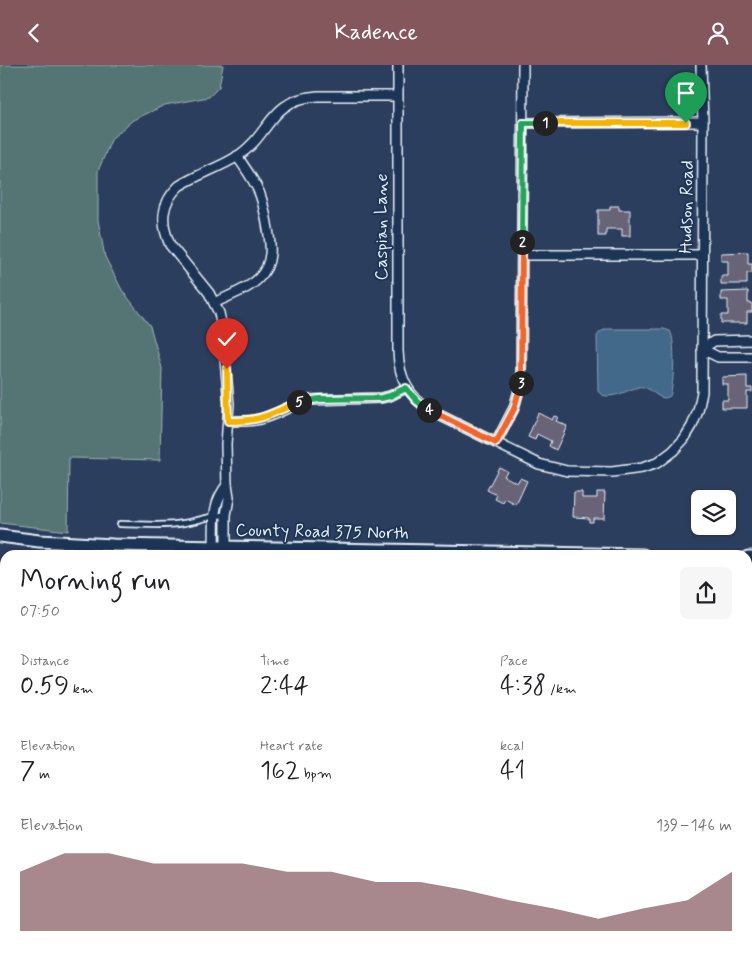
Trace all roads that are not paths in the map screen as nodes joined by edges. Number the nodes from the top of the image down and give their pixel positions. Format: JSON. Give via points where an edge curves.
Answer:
{"nodes":[{"id":1,"x":398,"y":65,"type":"edge"},
{"id":2,"x":523,"y":65,"type":"edge"},
{"id":3,"x":701,"y":65,"type":"edge"},
{"id":4,"x":397,"y":96,"type":"junction"},
{"id":5,"x":703,"y":122,"type":"junction"},
{"id":6,"x":523,"y":123,"type":"junction"},
{"id":7,"x":237,"y":156,"type":"junction"},
{"id":8,"x":522,"y":255,"type":"junction"},
{"id":9,"x":701,"y":255,"type":"junction"},
{"id":10,"x":214,"y":303,"type":"junction"},
{"id":11,"x":752,"y":340,"type":"edge"},
{"id":12,"x":702,"y":349,"type":"junction"},
{"id":13,"x":752,"y":357,"type":"edge"},
{"id":14,"x":406,"y":388,"type":"junction"},
{"id":15,"x":228,"y":421,"type":"junction"},
{"id":16,"x":496,"y":443,"type":"junction"},
{"id":17,"x":227,"y":485,"type":"junction"},
{"id":18,"x":215,"y":515,"type":"junction"},
{"id":19,"x":226,"y":515,"type":"junction"},
{"id":20,"x":120,"y":524,"type":"dead end"},
{"id":21,"x":0,"y":535,"type":"edge"},
{"id":22,"x":220,"y":546,"type":"junction"},
{"id":23,"x":408,"y":550,"type":"edge"}],
"edges":[{"from":1,"to":4,"type":"street","name":"Caspian Lane"},
{"from":2,"to":6,"type":"street"},
{"from":3,"to":5,"type":"street","name":"Hudson Road"},
{"from":4,"to":7,"type":"street","via":[[312,97],[291,102]]},
{"from":4,"to":14,"type":"street","name":"Caspian Lane","via":[[398,351]]},
{"from":5,"to":6,"type":"street"},
{"from":5,"to":9,"type":"street","name":"Hudson Road"},
{"from":6,"to":8,"type":"street"},
{"from":7,"to":10,"type":"street","via":[[262,200],[271,254],[258,279]]},
{"from":7,"to":10,"type":"street","via":[[179,186],[166,202],[163,214],[170,245]]},
{"from":8,"to":9,"type":"street"},
{"from":8,"to":16,"type":"street","via":[[521,383],[514,409]]},
{"from":9,"to":12,"type":"street","name":"Hudson Road"},
{"from":10,"to":15,"type":"street","via":[[224,338]]},
{"from":11,"to":12,"type":"street","via":[[714,341]]},
{"from":12,"to":13,"type":"street","via":[[718,357]]},
{"from":12,"to":16,"type":"street","name":"Hudson Road","via":[[702,392],[698,411],[684,439],[657,463],[627,471],[567,471],[539,464]]},
{"from":14,"to":15,"type":"street","via":[[381,398],[309,399],[262,419]]},
{"from":14,"to":16,"type":"street","name":"Hudson Road","via":[[431,411]]},
{"from":15,"to":17,"type":"street"},
{"from":17,"to":18,"type":"street","via":[[218,495]]},
{"from":17,"to":19,"type":"street"},
{"from":18,"to":19,"type":"lane"},
{"from":18,"to":20,"type":"lane","via":[[179,524]]},
{"from":18,"to":22,"type":"street"},
{"from":19,"to":22,"type":"street"},
{"from":21,"to":22,"type":"street","name":"County Road 375 North","via":[[39,541],[113,545]]},
{"from":22,"to":23,"type":"street","name":"County Road 375 North"}]}
